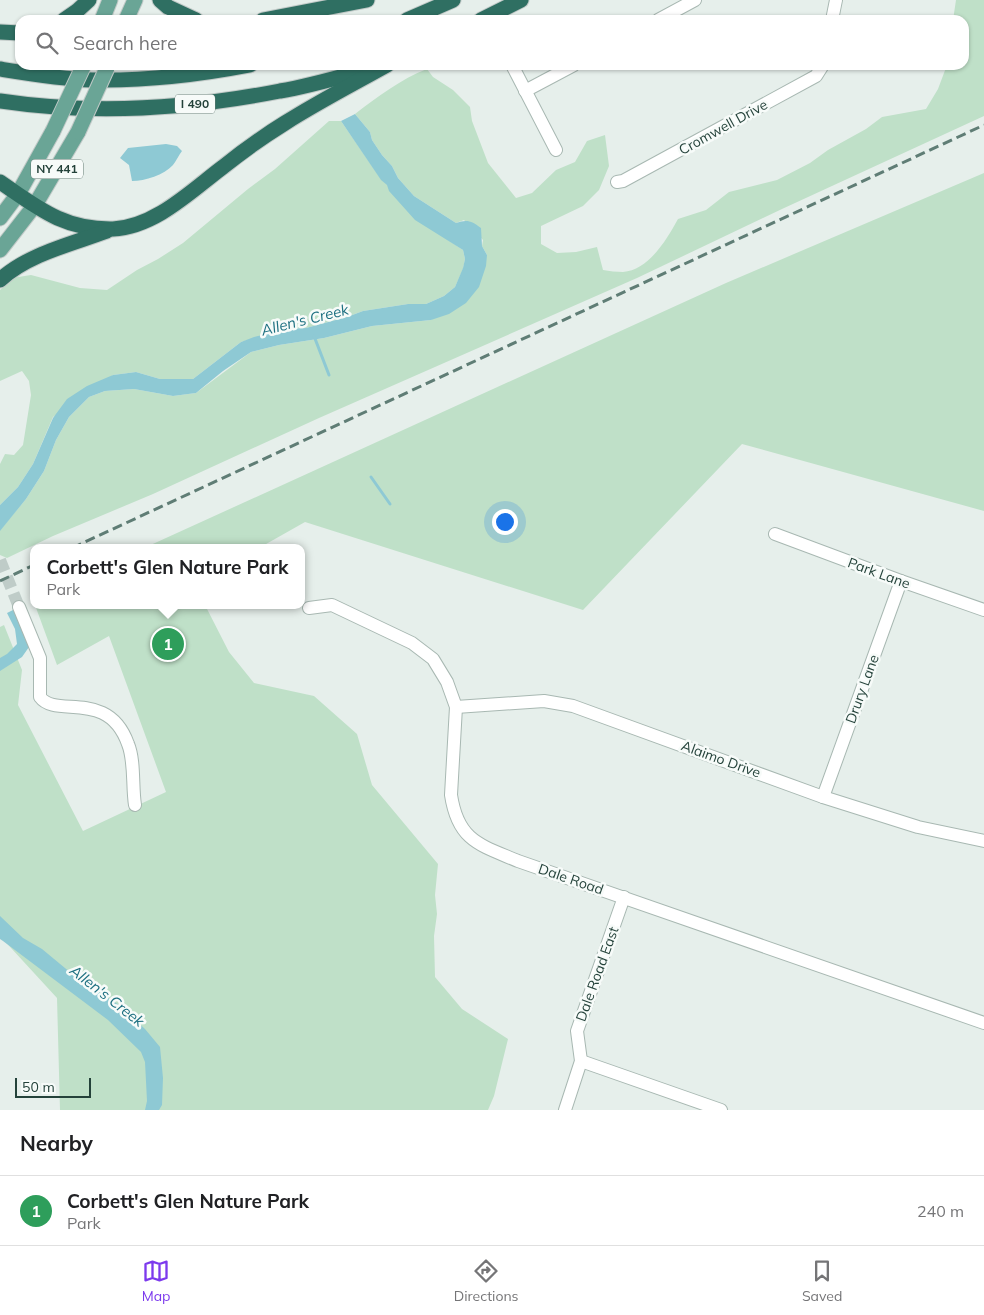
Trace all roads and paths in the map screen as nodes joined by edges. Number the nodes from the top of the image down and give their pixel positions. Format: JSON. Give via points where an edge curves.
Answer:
{"nodes":[{"id":1,"x":89,"y":0,"type":"edge"},
{"id":2,"x":110,"y":0,"type":"edge"},
{"id":3,"x":135,"y":0,"type":"edge"},
{"id":4,"x":160,"y":0,"type":"edge"},
{"id":5,"x":367,"y":0,"type":"edge"},
{"id":6,"x":453,"y":0,"type":"edge"},
{"id":7,"x":521,"y":0,"type":"edge"},
{"id":8,"x":696,"y":0,"type":"edge"},
{"id":9,"x":836,"y":0,"type":"edge"},
{"id":10,"x":71,"y":15,"type":"edge"},
{"id":11,"x":104,"y":15,"type":"edge"},
{"id":12,"x":128,"y":15,"type":"edge"},
{"id":13,"x":185,"y":15,"type":"edge"},
{"id":14,"x":289,"y":15,"type":"edge"},
{"id":15,"x":418,"y":15,"type":"edge"},
{"id":16,"x":491,"y":15,"type":"edge"},
{"id":17,"x":668,"y":15,"type":"edge"},
{"id":18,"x":833,"y":15,"type":"edge"},
{"id":19,"x":0,"y":32,"type":"edge"},
{"id":20,"x":15,"y":33,"type":"edge"},
{"id":21,"x":0,"y":70,"type":"edge"},
{"id":22,"x":81,"y":70,"type":"edge"},
{"id":23,"x":106,"y":70,"type":"edge"},
{"id":24,"x":223,"y":70,"type":"edge"},
{"id":25,"x":367,"y":70,"type":"edge"},
{"id":26,"x":378,"y":70,"type":"edge"},
{"id":27,"x":514,"y":70,"type":"edge"},
{"id":28,"x":565,"y":70,"type":"edge"},
{"id":29,"x":820,"y":70,"type":"edge"},
{"id":30,"x":525,"y":91,"type":"junction"},
{"id":31,"x":0,"y":101,"type":"edge"},
{"id":32,"x":556,"y":150,"type":"dead end"},
{"id":33,"x":0,"y":182,"type":"edge"},
{"id":34,"x":617,"y":182,"type":"dead end"},
{"id":35,"x":18,"y":194,"type":"junction"},
{"id":36,"x":35,"y":206,"type":"junction"},
{"id":37,"x":0,"y":218,"type":"edge"},
{"id":38,"x":114,"y":229,"type":"junction"},
{"id":39,"x":0,"y":250,"type":"edge"},
{"id":40,"x":0,"y":280,"type":"edge"},
{"id":41,"x":776,"y":534,"type":"dead end"},
{"id":42,"x":901,"y":581,"type":"junction"},
{"id":43,"x":19,"y":607,"type":"tunnel mouth"},
{"id":44,"x":309,"y":608,"type":"dead end"},
{"id":45,"x":984,"y":610,"type":"edge"},
{"id":46,"x":456,"y":707,"type":"junction"},
{"id":47,"x":823,"y":797,"type":"junction"},
{"id":48,"x":135,"y":805,"type":"dead end"},
{"id":49,"x":984,"y":841,"type":"edge"},
{"id":50,"x":624,"y":897,"type":"junction"},
{"id":51,"x":984,"y":1023,"type":"edge"},
{"id":52,"x":580,"y":1061,"type":"junction"},
{"id":53,"x":565,"y":1110,"type":"edge"},
{"id":54,"x":722,"y":1110,"type":"edge"}],
"edges":[{"from":1,"to":10,"type":"highway"},
{"from":2,"to":11,"type":"main road"},
{"from":3,"to":12,"type":"main road"},
{"from":4,"to":13,"type":"highway"},
{"from":5,"to":14,"type":"highway"},
{"from":6,"to":15,"type":"highway"},
{"from":7,"to":16,"type":"highway"},
{"from":8,"to":17,"type":"street"},
{"from":9,"to":18,"type":"street"},
{"from":19,"to":20,"type":"highway"},
{"from":21,"to":24,"type":"highway","number":"I 490","via":[[92,80]]},
{"from":22,"to":35,"type":"main road","number":"NY 441","bridge":true,"via":[[53,131]]},
{"from":23,"to":36,"type":"main road","number":"NY 441","bridge":true,"via":[[78,132]]},
{"from":25,"to":31,"type":"highway","number":"I 490","via":[[281,91],[184,106],[103,110]]},
{"from":26,"to":38,"type":"highway","via":[[285,123],[150,219]]},
{"from":27,"to":30,"type":"street"},
{"from":28,"to":30,"type":"street"},
{"from":29,"to":34,"type":"street","name":"Cromwell Drive","via":[[816,76]]},
{"from":30,"to":32,"type":"street"},
{"from":33,"to":35,"type":"highway"},
{"from":35,"to":36,"type":"highway"},
{"from":35,"to":37,"type":"main road","number":"NY 441"},
{"from":36,"to":38,"type":"highway","via":[[70,224]]},
{"from":36,"to":39,"type":"main road","number":"NY 441"},
{"from":38,"to":40,"type":"highway","via":[[37,257],[8,272]]},
{"from":41,"to":42,"type":"street","name":"Park Lane"},
{"from":42,"to":45,"type":"street","name":"Park Lane"},
{"from":42,"to":47,"type":"street","name":"Drury Lane"},
{"from":43,"to":48,"type":"street","via":[[40,658],[40,697],[53,705],[97,710],[116,724],[131,752]]},
{"from":44,"to":46,"type":"street","name":"Dale Road","via":[[332,606],[425,652],[440,669]]},
{"from":46,"to":47,"type":"street","name":"Alaimo Drive","via":[[544,701],[573,706]]},
{"from":46,"to":50,"type":"street","name":"Dale Road","via":[[451,794],[456,816],[467,835],[518,861]]},
{"from":47,"to":49,"type":"street","name":"Alaimo Drive","via":[[918,827]]},
{"from":50,"to":51,"type":"street","name":"Dale Road"},
{"from":50,"to":52,"type":"street","name":"Dale Road East","via":[[577,1031]]},
{"from":52,"to":53,"type":"street","name":"Dale Road East"},
{"from":52,"to":54,"type":"street"}]}
